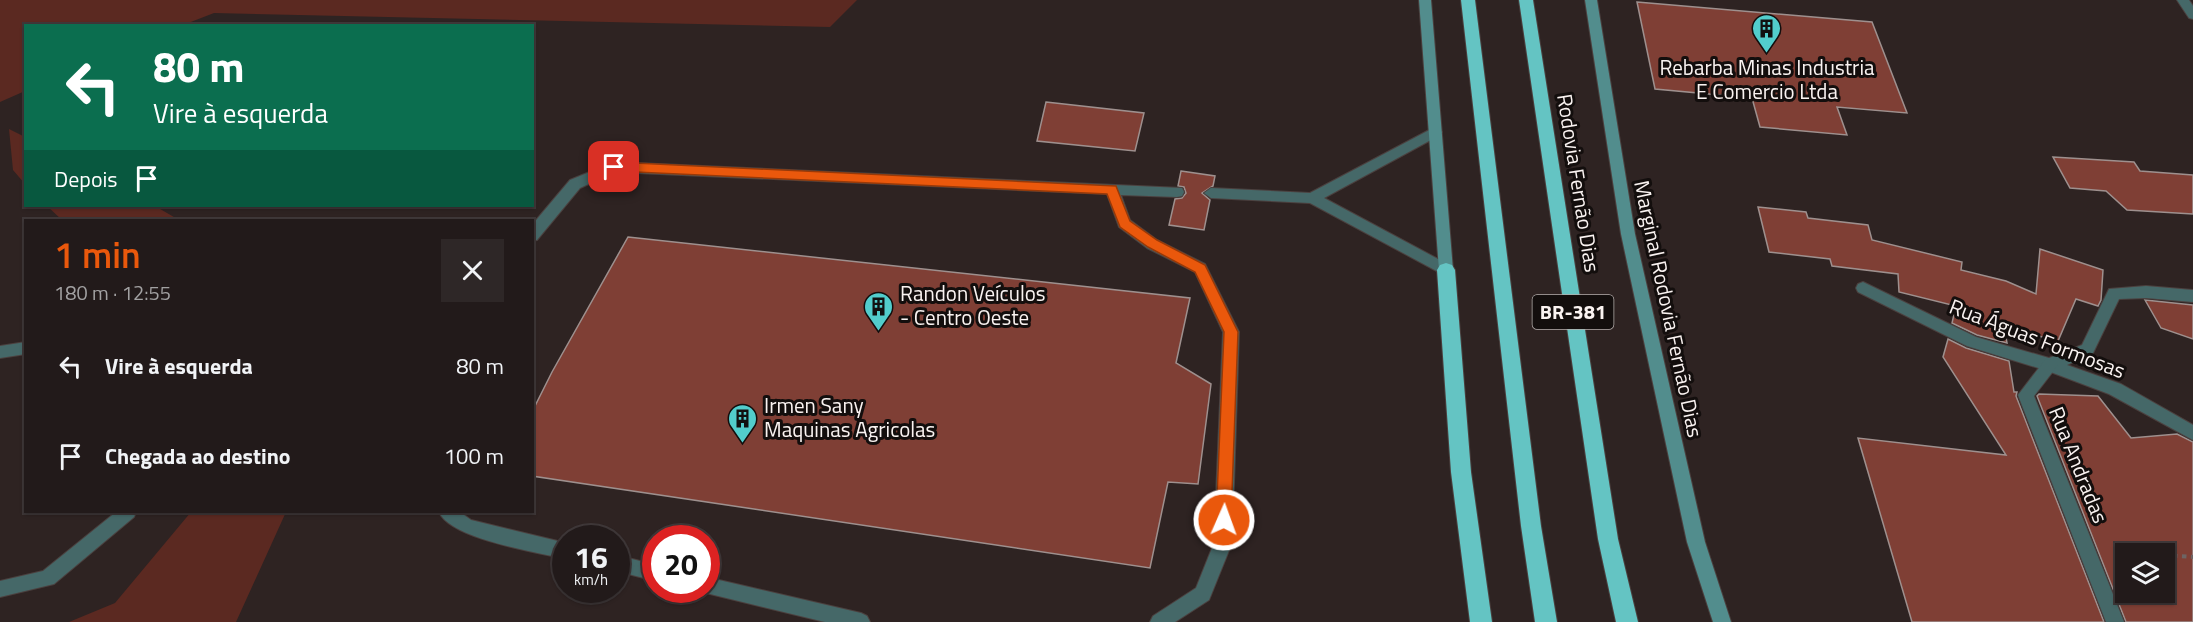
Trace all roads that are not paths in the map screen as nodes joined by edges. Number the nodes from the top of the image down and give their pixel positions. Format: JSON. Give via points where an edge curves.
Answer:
{"nodes":[{"id":1,"x":1425,"y":0,"type":"edge"},
{"id":2,"x":1468,"y":0,"type":"edge"},
{"id":3,"x":1526,"y":0,"type":"edge"},
{"id":4,"x":1591,"y":0,"type":"edge"},
{"id":5,"x":2183,"y":0,"type":"edge"},
{"id":6,"x":2193,"y":15,"type":"edge"},
{"id":7,"x":1435,"y":132,"type":"junction"},
{"id":8,"x":1112,"y":189,"type":"junction"},
{"id":9,"x":1177,"y":192,"type":"dead end"},
{"id":10,"x":1211,"y":194,"type":"dead end"},
{"id":11,"x":1312,"y":198,"type":"junction"},
{"id":12,"x":534,"y":234,"type":"edge"},
{"id":13,"x":1446,"y":270,"type":"junction"},
{"id":14,"x":1863,"y":288,"type":"dead end"},
{"id":15,"x":2193,"y":296,"type":"edge"},
{"id":16,"x":24,"y":348,"type":"edge"},
{"id":17,"x":0,"y":352,"type":"edge"},
{"id":18,"x":2050,"y":365,"type":"junction"},
{"id":19,"x":2193,"y":434,"type":"edge"},
{"id":20,"x":127,"y":513,"type":"edge"},
{"id":21,"x":448,"y":513,"type":"edge"},
{"id":22,"x":552,"y":548,"type":"edge"},
{"id":23,"x":720,"y":588,"type":"edge"},
{"id":24,"x":0,"y":589,"type":"edge"},
{"id":25,"x":861,"y":622,"type":"edge"},
{"id":26,"x":1159,"y":622,"type":"edge"},
{"id":27,"x":1481,"y":622,"type":"edge"},
{"id":28,"x":1546,"y":622,"type":"edge"},
{"id":29,"x":1627,"y":622,"type":"edge"},
{"id":30,"x":1722,"y":622,"type":"edge"},
{"id":31,"x":2115,"y":622,"type":"edge"}],
"edges":[{"from":1,"to":7,"type":"main road"},
{"from":2,"to":28,"type":"highway","number":"BR-381"},
{"from":3,"to":29,"type":"highway","name":"Rodovia Fernão Dias","number":"BR-381","via":[[1608,539]]},
{"from":4,"to":30,"type":"main road","name":"Marginal Rodovia Fernão Dias","number":"BR-381","via":[[1629,234],[1696,542]]},
{"from":5,"to":6,"type":"street"},
{"from":7,"to":11,"type":"street"},
{"from":7,"to":13,"type":"main road"},
{"from":8,"to":9,"type":"street"},
{"from":8,"to":12,"type":"street","via":[[614,167],[575,184]]},
{"from":8,"to":26,"type":"street","via":[[1124,223],[1152,244],[1200,268],[1231,332],[1223,543],[1203,594]]},
{"from":10,"to":11,"type":"street"},
{"from":11,"to":13,"type":"street"},
{"from":13,"to":27,"type":"highway","via":[[1461,472]]},
{"from":14,"to":18,"type":"street","name":"Rua Águas Formosas","via":[[1972,342]]},
{"from":15,"to":18,"type":"street","via":[[2114,293],[2088,349]]},
{"from":16,"to":17,"type":"street"},
{"from":18,"to":19,"type":"street","name":"Rua Águas Formosas","via":[[2115,389]]},
{"from":18,"to":31,"type":"street","name":"Rua Andradas","via":[[2026,395]]},
{"from":20,"to":24,"type":"street","via":[[48,578]]},
{"from":21,"to":22,"type":"street","via":[[467,527]]},
{"from":23,"to":25,"type":"street"}]}
